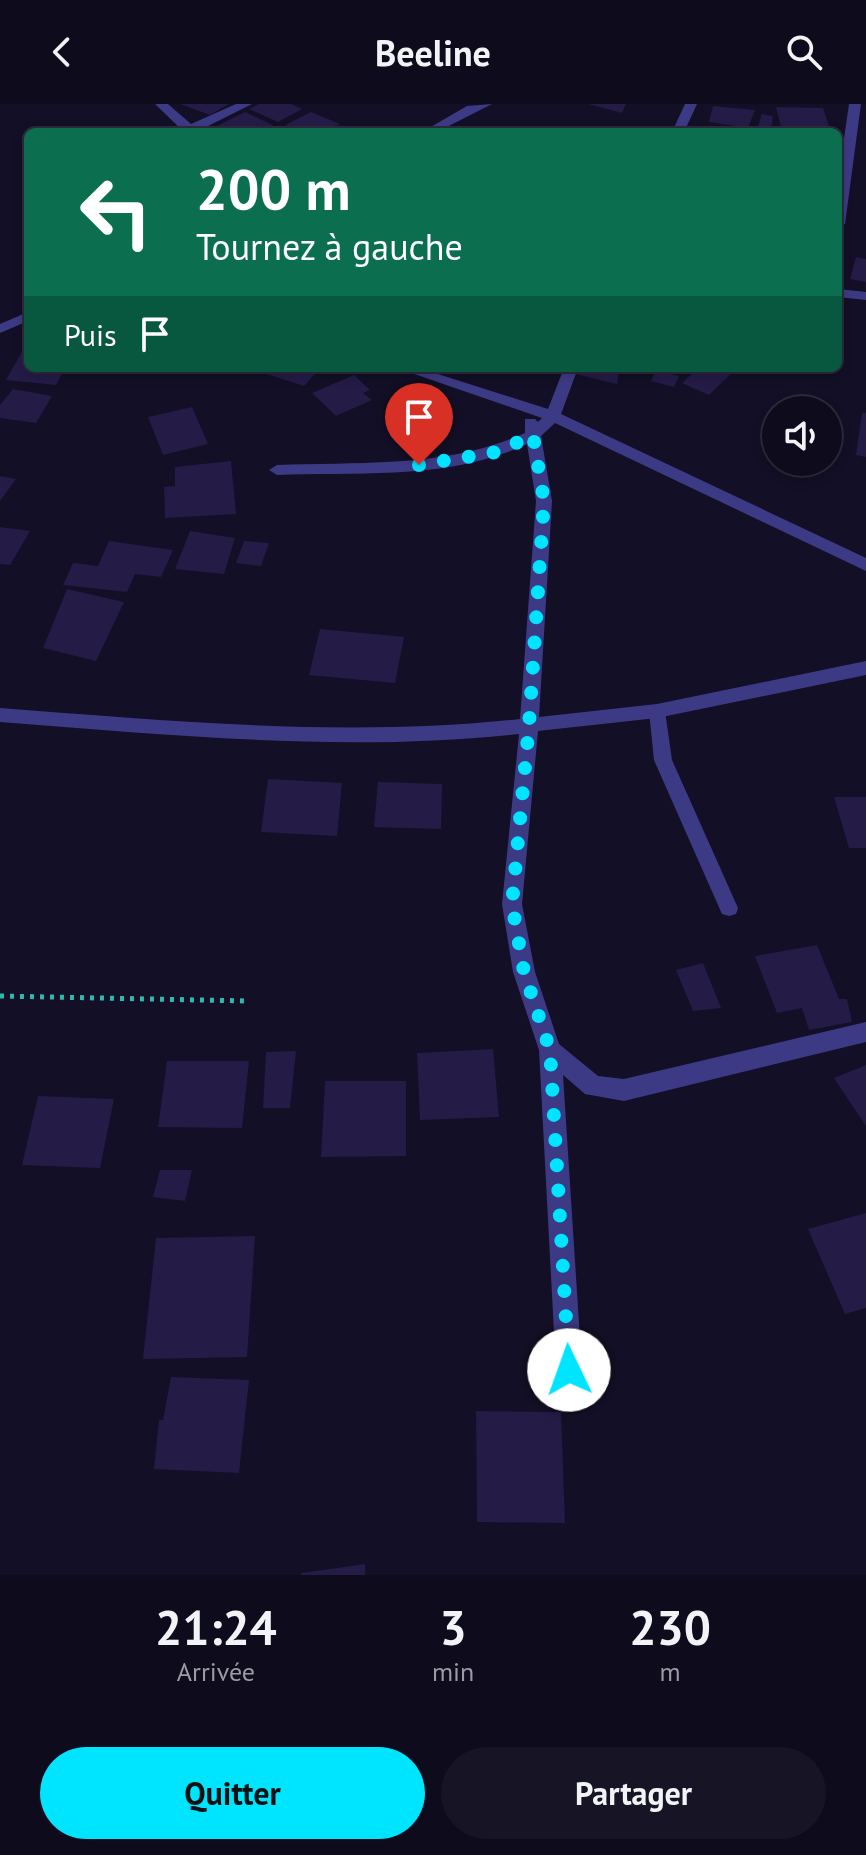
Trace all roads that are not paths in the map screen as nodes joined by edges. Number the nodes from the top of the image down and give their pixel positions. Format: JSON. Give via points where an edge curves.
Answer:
{"nodes":[{"id":1,"x":161,"y":104,"type":"edge"},
{"id":2,"x":246,"y":104,"type":"edge"},
{"id":3,"x":486,"y":104,"type":"edge"},
{"id":4,"x":691,"y":104,"type":"edge"},
{"id":5,"x":855,"y":104,"type":"edge"},
{"id":6,"x":188,"y":128,"type":"edge"},
{"id":7,"x":194,"y":128,"type":"edge"},
{"id":8,"x":435,"y":128,"type":"edge"},
{"id":9,"x":680,"y":128,"type":"edge"},
{"id":10,"x":842,"y":196,"type":"edge"},
{"id":11,"x":842,"y":293,"type":"edge"},
{"id":12,"x":866,"y":296,"type":"edge"},
{"id":13,"x":24,"y":318,"type":"edge"},
{"id":14,"x":0,"y":329,"type":"edge"},
{"id":15,"x":417,"y":372,"type":"edge"},
{"id":16,"x":570,"y":372,"type":"edge"},
{"id":17,"x":527,"y":406,"type":"junction"},
{"id":18,"x":553,"y":416,"type":"junction"},
{"id":19,"x":533,"y":435,"type":"junction"},
{"id":20,"x":277,"y":470,"type":"dead end"},
{"id":21,"x":866,"y":565,"type":"edge"},
{"id":22,"x":866,"y":668,"type":"edge"},
{"id":23,"x":657,"y":711,"type":"junction"},
{"id":24,"x":0,"y":715,"type":"edge"},
{"id":25,"x":529,"y":725,"type":"junction"},
{"id":26,"x":729,"y":908,"type":"dead end"},
{"id":27,"x":866,"y":1032,"type":"edge"},
{"id":28,"x":550,"y":1050,"type":"junction"},
{"id":29,"x":569,"y":1370,"type":"dead end"}],
"edges":[{"from":1,"to":6,"type":"street"},
{"from":2,"to":7,"type":"street"},
{"from":3,"to":8,"type":"street"},
{"from":4,"to":9,"type":"street"},
{"from":5,"to":10,"type":"street"},
{"from":11,"to":12,"type":"street"},
{"from":13,"to":14,"type":"street"},
{"from":15,"to":17,"type":"street"},
{"from":16,"to":18,"type":"street"},
{"from":17,"to":18,"type":"street"},
{"from":17,"to":19,"type":"street"},
{"from":18,"to":19,"type":"street"},
{"from":18,"to":21,"type":"street"},
{"from":19,"to":20,"type":"street","via":[[497,452],[419,465]]},
{"from":19,"to":25,"type":"street","via":[[544,501]]},
{"from":22,"to":23,"type":"street"},
{"from":23,"to":25,"type":"street"},
{"from":23,"to":26,"type":"lane","via":[[663,760]]},
{"from":24,"to":25,"type":"street","via":[[249,734],[442,735]]},
{"from":25,"to":28,"type":"street","via":[[512,904],[524,972]]},
{"from":27,"to":28,"type":"street","via":[[624,1090],[593,1086]]},
{"from":28,"to":29,"type":"street"}]}
